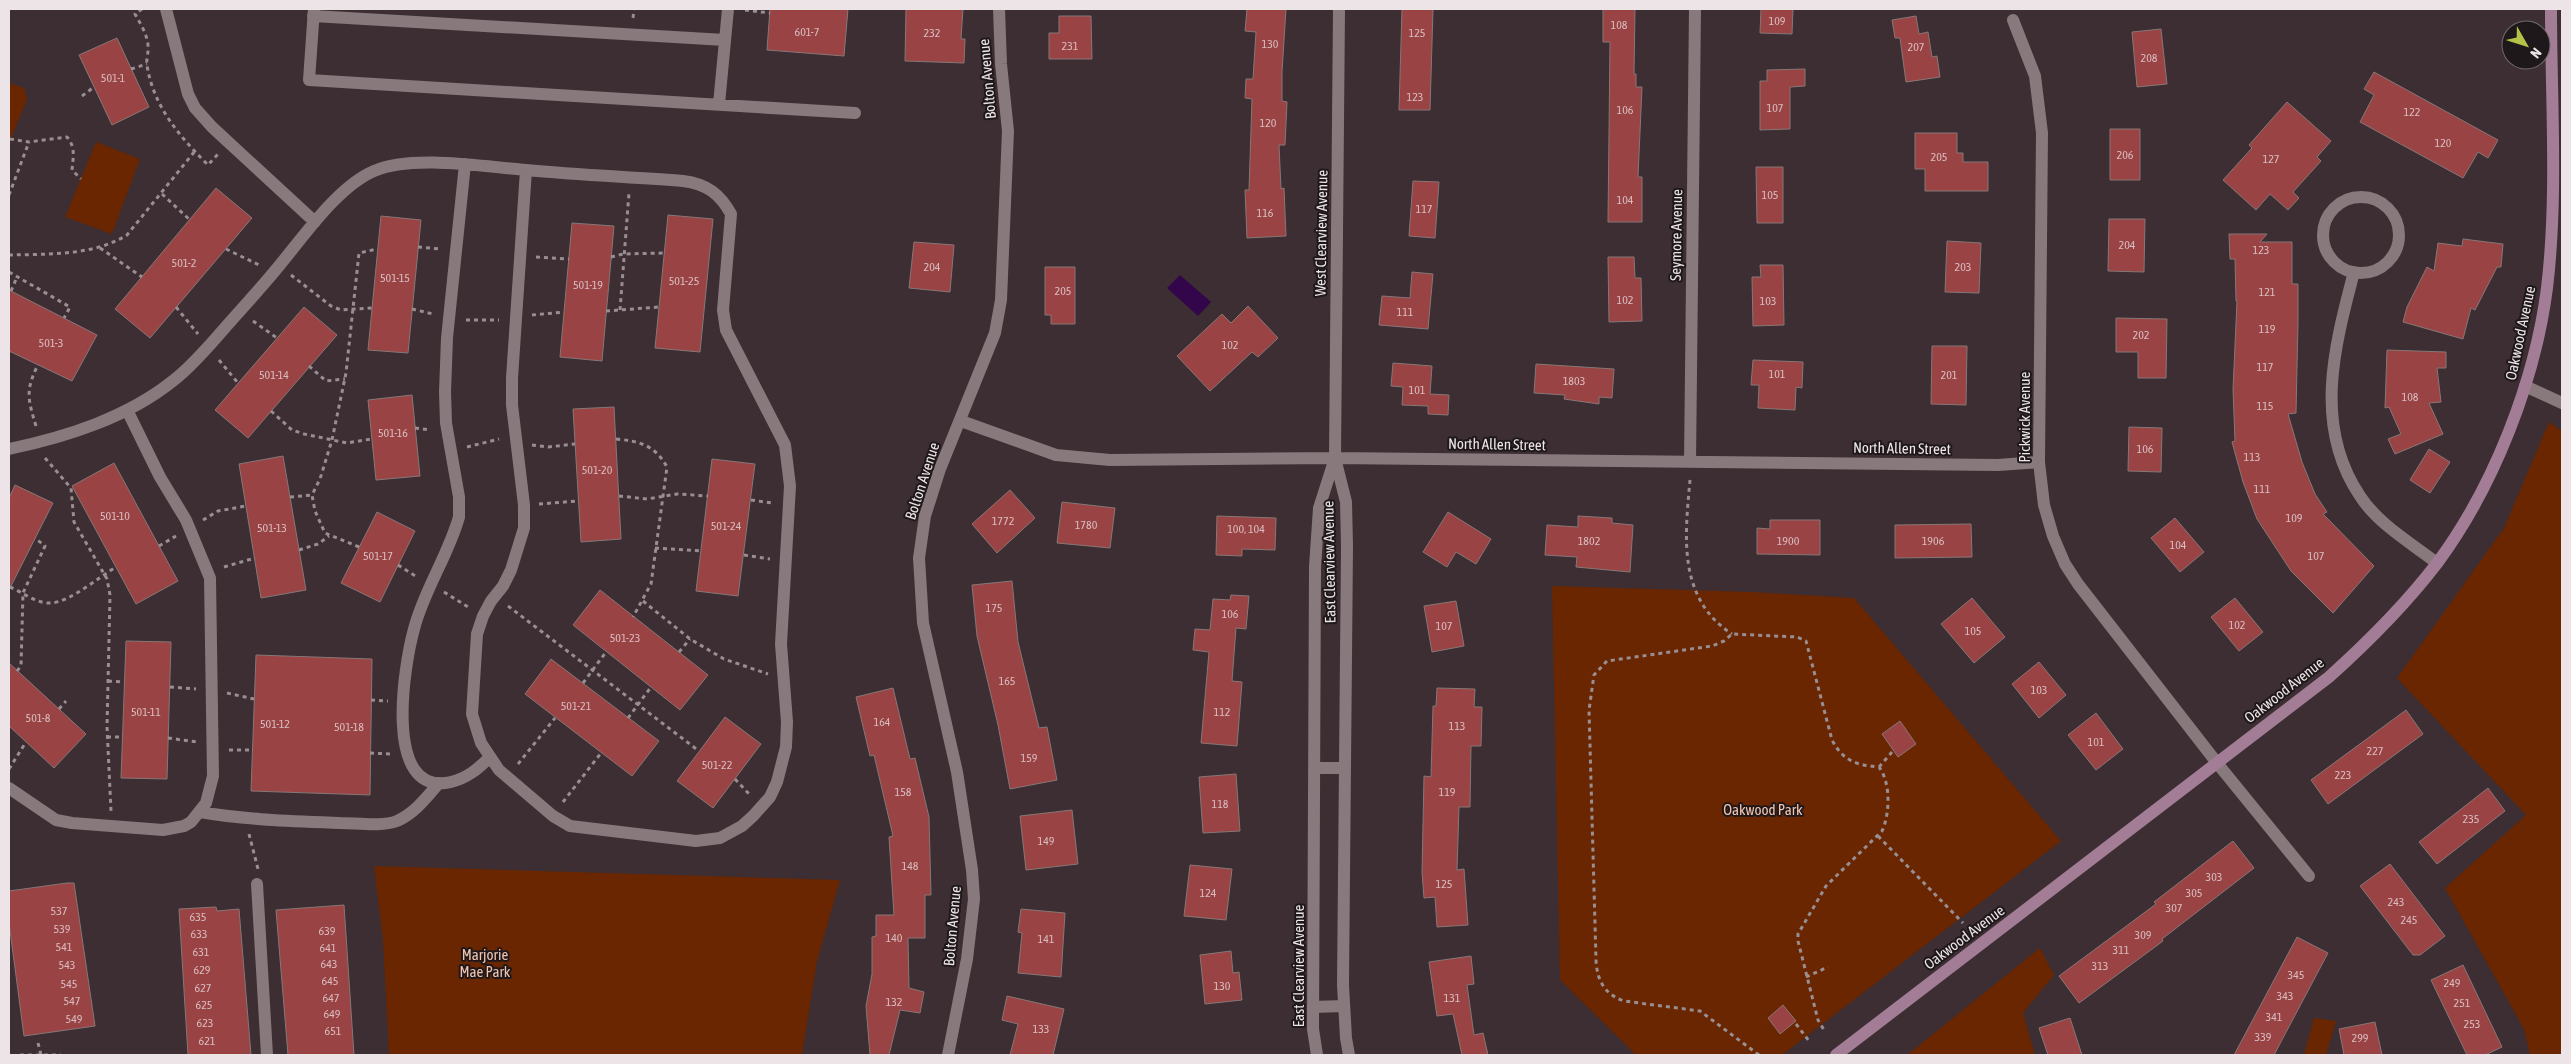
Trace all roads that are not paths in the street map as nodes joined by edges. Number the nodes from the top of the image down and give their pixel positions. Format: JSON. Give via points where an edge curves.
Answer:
{"nodes":[{"id":1,"x":166,"y":9,"type":"edge"},
{"id":2,"x":734,"y":9,"type":"edge"},
{"id":3,"x":998,"y":9,"type":"edge"},
{"id":4,"x":1339,"y":9,"type":"edge"},
{"id":5,"x":1695,"y":9,"type":"edge"},
{"id":6,"x":2551,"y":9,"type":"edge"},
{"id":7,"x":314,"y":13,"type":"edge"},
{"id":8,"x":2013,"y":20,"type":"dead end"},
{"id":9,"x":725,"y":40,"type":"junction"},
{"id":10,"x":719,"y":104,"type":"junction"},
{"id":11,"x":855,"y":113,"type":"dead end"},
{"id":12,"x":464,"y":164,"type":"junction"},
{"id":13,"x":526,"y":170,"type":"junction"},
{"id":14,"x":2557,"y":211,"type":"edge"},
{"id":15,"x":315,"y":222,"type":"junction"},
{"id":16,"x":2354,"y":272,"type":"junction"},
{"id":17,"x":2525,"y":386,"type":"junction"},
{"id":18,"x":2562,"y":403,"type":"edge"},
{"id":19,"x":127,"y":410,"type":"junction"},
{"id":20,"x":961,"y":421,"type":"junction"},
{"id":21,"x":9,"y":449,"type":"edge"},
{"id":22,"x":1335,"y":458,"type":"junction"},
{"id":23,"x":1690,"y":462,"type":"junction"},
{"id":24,"x":2039,"y":462,"type":"junction"},
{"id":25,"x":2437,"y":563,"type":"junction"},
{"id":26,"x":489,"y":758,"type":"junction"},
{"id":27,"x":2217,"y":763,"type":"junction"},
{"id":28,"x":1315,"y":768,"type":"junction"},
{"id":29,"x":1345,"y":768,"type":"junction"},
{"id":30,"x":439,"y":783,"type":"junction"},
{"id":31,"x":9,"y":788,"type":"edge"},
{"id":32,"x":200,"y":812,"type":"junction"},
{"id":33,"x":2309,"y":876,"type":"dead end"},
{"id":34,"x":257,"y":884,"type":"road end"},
{"id":35,"x":1344,"y":1006,"type":"junction"},
{"id":36,"x":1313,"y":1008,"type":"junction"},
{"id":37,"x":268,"y":1055,"type":"edge"},
{"id":38,"x":948,"y":1055,"type":"edge"},
{"id":39,"x":1317,"y":1055,"type":"edge"},
{"id":40,"x":1349,"y":1055,"type":"edge"},
{"id":41,"x":1836,"y":1055,"type":"edge"}],
"edges":[{"from":1,"to":15,"type":"street","via":[[188,94],[195,108]]},
{"from":2,"to":9,"type":"street"},
{"from":3,"to":20,"type":"street","name":"Bolton Avenue","via":[[1008,131],[1001,300],[995,333]]},
{"from":4,"to":22,"type":"street","name":"West Clearview Avenue"},
{"from":5,"to":23,"type":"street","name":"Seymore Avenue"},
{"from":6,"to":14,"type":"street","name":"Oakwood Avenue"},
{"from":7,"to":9,"type":"street"},
{"from":7,"to":10,"type":"street","via":[[309,80]]},
{"from":8,"to":24,"type":"street","name":"Pickwick Avenue","via":[[2035,76],[2042,133]]},
{"from":9,"to":10,"type":"street"},
{"from":10,"to":11,"type":"street"},
{"from":12,"to":13,"type":"street"},
{"from":12,"to":15,"type":"street","via":[[397,165],[375,171],[343,193]]},
{"from":12,"to":30,"type":"street","via":[[445,392],[459,517],[414,628],[403,727],[407,754],[414,772],[429,782]]},
{"from":13,"to":26,"type":"street","via":[[512,396],[524,528],[504,586],[486,610],[475,651],[472,714]]},
{"from":13,"to":26,"type":"street","via":[[698,183],[713,190],[731,214],[723,310],[726,330],[785,444],[790,486],[781,644],[787,722],[783,766],[770,797],[742,826],[720,838],[696,841],[579,829],[553,816]]},
{"from":14,"to":17,"type":"street","name":"Oakwood Avenue","via":[[2547,288]]},
{"from":15,"to":19,"type":"street","via":[[239,312],[174,380]]},
{"from":16,"to":16,"type":"street","via":[[2366,272],[2387,262],[2398,241],[2399,229],[2395,218],[2388,208],[2368,197],[2354,197],[2342,202],[2325,221],[2325,247],[2331,259]]},
{"from":16,"to":25,"type":"street","via":[[2337,344],[2331,387],[2332,427],[2343,465],[2360,497],[2390,528]]},
{"from":17,"to":18,"type":"street"},
{"from":17,"to":25,"type":"street","name":"Oakwood Avenue","via":[[2498,456],[2467,518]]},
{"from":19,"to":21,"type":"street","via":[[39,443]]},
{"from":19,"to":32,"type":"street","via":[[160,477],[186,520],[208,571],[212,614],[213,776],[206,803]]},
{"from":20,"to":22,"type":"street","name":"North Allen Street","via":[[1056,455],[1175,461]]},
{"from":20,"to":38,"type":"street","name":"Bolton Avenue","via":[[940,469],[925,516],[919,558],[923,623],[957,772],[974,899],[967,959]]},
{"from":22,"to":23,"type":"street","name":"North Allen Street"},
{"from":22,"to":28,"type":"street","name":"East Clearview Avenue","via":[[1319,508]]},
{"from":22,"to":29,"type":"street","name":"East Clearview Avenue","via":[[1346,502]]},
{"from":23,"to":24,"type":"street","name":"North Allen Street","via":[[1998,465]]},
{"from":24,"to":27,"type":"street","name":"Pickwick Avenue","via":[[2044,505],[2052,536],[2065,564]]},
{"from":25,"to":27,"type":"street","name":"Oakwood Avenue","via":[[2373,637],[2329,677]]},
{"from":26,"to":30,"type":"street","via":[[467,776]]},
{"from":27,"to":33,"type":"street","name":"Pickwick Avenue"},
{"from":27,"to":41,"type":"street","name":"Oakwood Avenue"},
{"from":28,"to":29,"type":"street"},
{"from":28,"to":36,"type":"street","name":"East Clearview Avenue"},
{"from":29,"to":35,"type":"street","name":"East Clearview Avenue"},
{"from":30,"to":32,"type":"street","via":[[410,814],[395,822],[368,824]]},
{"from":31,"to":32,"type":"street","via":[[56,820],[173,829],[191,822]]},
{"from":34,"to":37,"type":"street"},
{"from":35,"to":36,"type":"street"},
{"from":35,"to":40,"type":"street","name":"East Clearview Avenue"},
{"from":36,"to":39,"type":"street","name":"East Clearview Avenue"}]}
